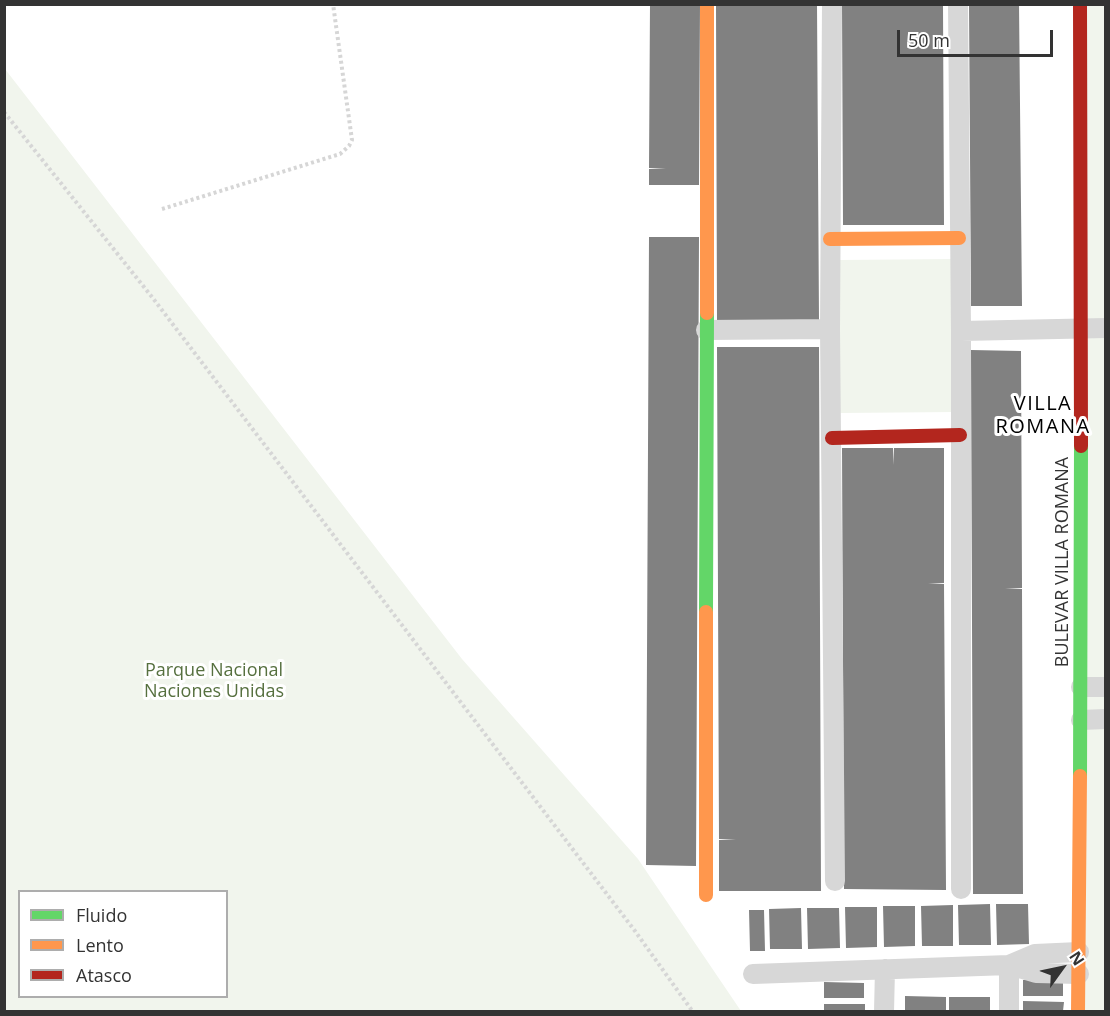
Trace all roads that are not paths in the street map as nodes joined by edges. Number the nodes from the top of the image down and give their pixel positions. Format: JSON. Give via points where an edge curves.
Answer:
{"nodes":[{"id":1,"x":707,"y":4,"type":"edge"},
{"id":2,"x":832,"y":4,"type":"edge"},
{"id":3,"x":958,"y":4,"type":"edge"},
{"id":4,"x":1080,"y":4,"type":"edge"},
{"id":5,"x":959,"y":238,"type":"junction"},
{"id":6,"x":830,"y":239,"type":"junction"},
{"id":7,"x":1106,"y":328,"type":"edge"},
{"id":8,"x":830,"y":329,"type":"junction"},
{"id":9,"x":1081,"y":329,"type":"junction"},
{"id":10,"x":706,"y":330,"type":"junction"},
{"id":11,"x":961,"y":331,"type":"junction"},
{"id":12,"x":960,"y":435,"type":"junction"},
{"id":13,"x":832,"y":438,"type":"junction"},
{"id":14,"x":1081,"y":687,"type":"junction"},
{"id":15,"x":1106,"y":687,"type":"edge"},
{"id":16,"x":1106,"y":719,"type":"edge"},
{"id":17,"x":1081,"y":720,"type":"junction"},
{"id":18,"x":835,"y":881,"type":"dead end"},
{"id":19,"x":961,"y":889,"type":"dead end"},
{"id":20,"x":706,"y":896,"type":"dead end"},
{"id":21,"x":1079,"y":952,"type":"junction"},
{"id":22,"x":1009,"y":965,"type":"junction"},
{"id":23,"x":885,"y":969,"type":"junction"},
{"id":24,"x":753,"y":974,"type":"dead end"},
{"id":25,"x":1078,"y":974,"type":"junction"},
{"id":26,"x":884,"y":1011,"type":"edge"},
{"id":27,"x":1009,"y":1011,"type":"edge"},
{"id":28,"x":1078,"y":1011,"type":"edge"}],
"edges":[{"from":1,"to":10,"type":"street"},
{"from":2,"to":6,"type":"street"},
{"from":3,"to":5,"type":"street"},
{"from":4,"to":9,"type":"street","name":"BULEVAR VILLA ROMANA"},
{"from":5,"to":6,"type":"street"},
{"from":5,"to":11,"type":"street"},
{"from":6,"to":8,"type":"street"},
{"from":7,"to":9,"type":"street"},
{"from":8,"to":10,"type":"street"},
{"from":8,"to":13,"type":"street"},
{"from":9,"to":11,"type":"street"},
{"from":9,"to":14,"type":"street","name":"BULEVAR VILLA ROMANA"},
{"from":10,"to":20,"type":"street"},
{"from":11,"to":12,"type":"street"},
{"from":12,"to":13,"type":"street"},
{"from":12,"to":19,"type":"street"},
{"from":13,"to":18,"type":"street"},
{"from":14,"to":15,"type":"street"},
{"from":14,"to":17,"type":"street","name":"BULEVAR VILLA ROMANA"},
{"from":16,"to":17,"type":"street"},
{"from":17,"to":21,"type":"street","name":"BULEVAR VILLA ROMANA"},
{"from":21,"to":22,"type":"street","via":[[1035,954]]},
{"from":21,"to":25,"type":"street","name":"BULEVAR VILLA ROMANA"},
{"from":22,"to":23,"type":"street"},
{"from":22,"to":25,"type":"street","via":[[1035,973]]},
{"from":22,"to":27,"type":"street"},
{"from":23,"to":24,"type":"street"},
{"from":23,"to":26,"type":"street"},
{"from":25,"to":28,"type":"street","name":"BULEVAR VILLA ROMANA"}]}
